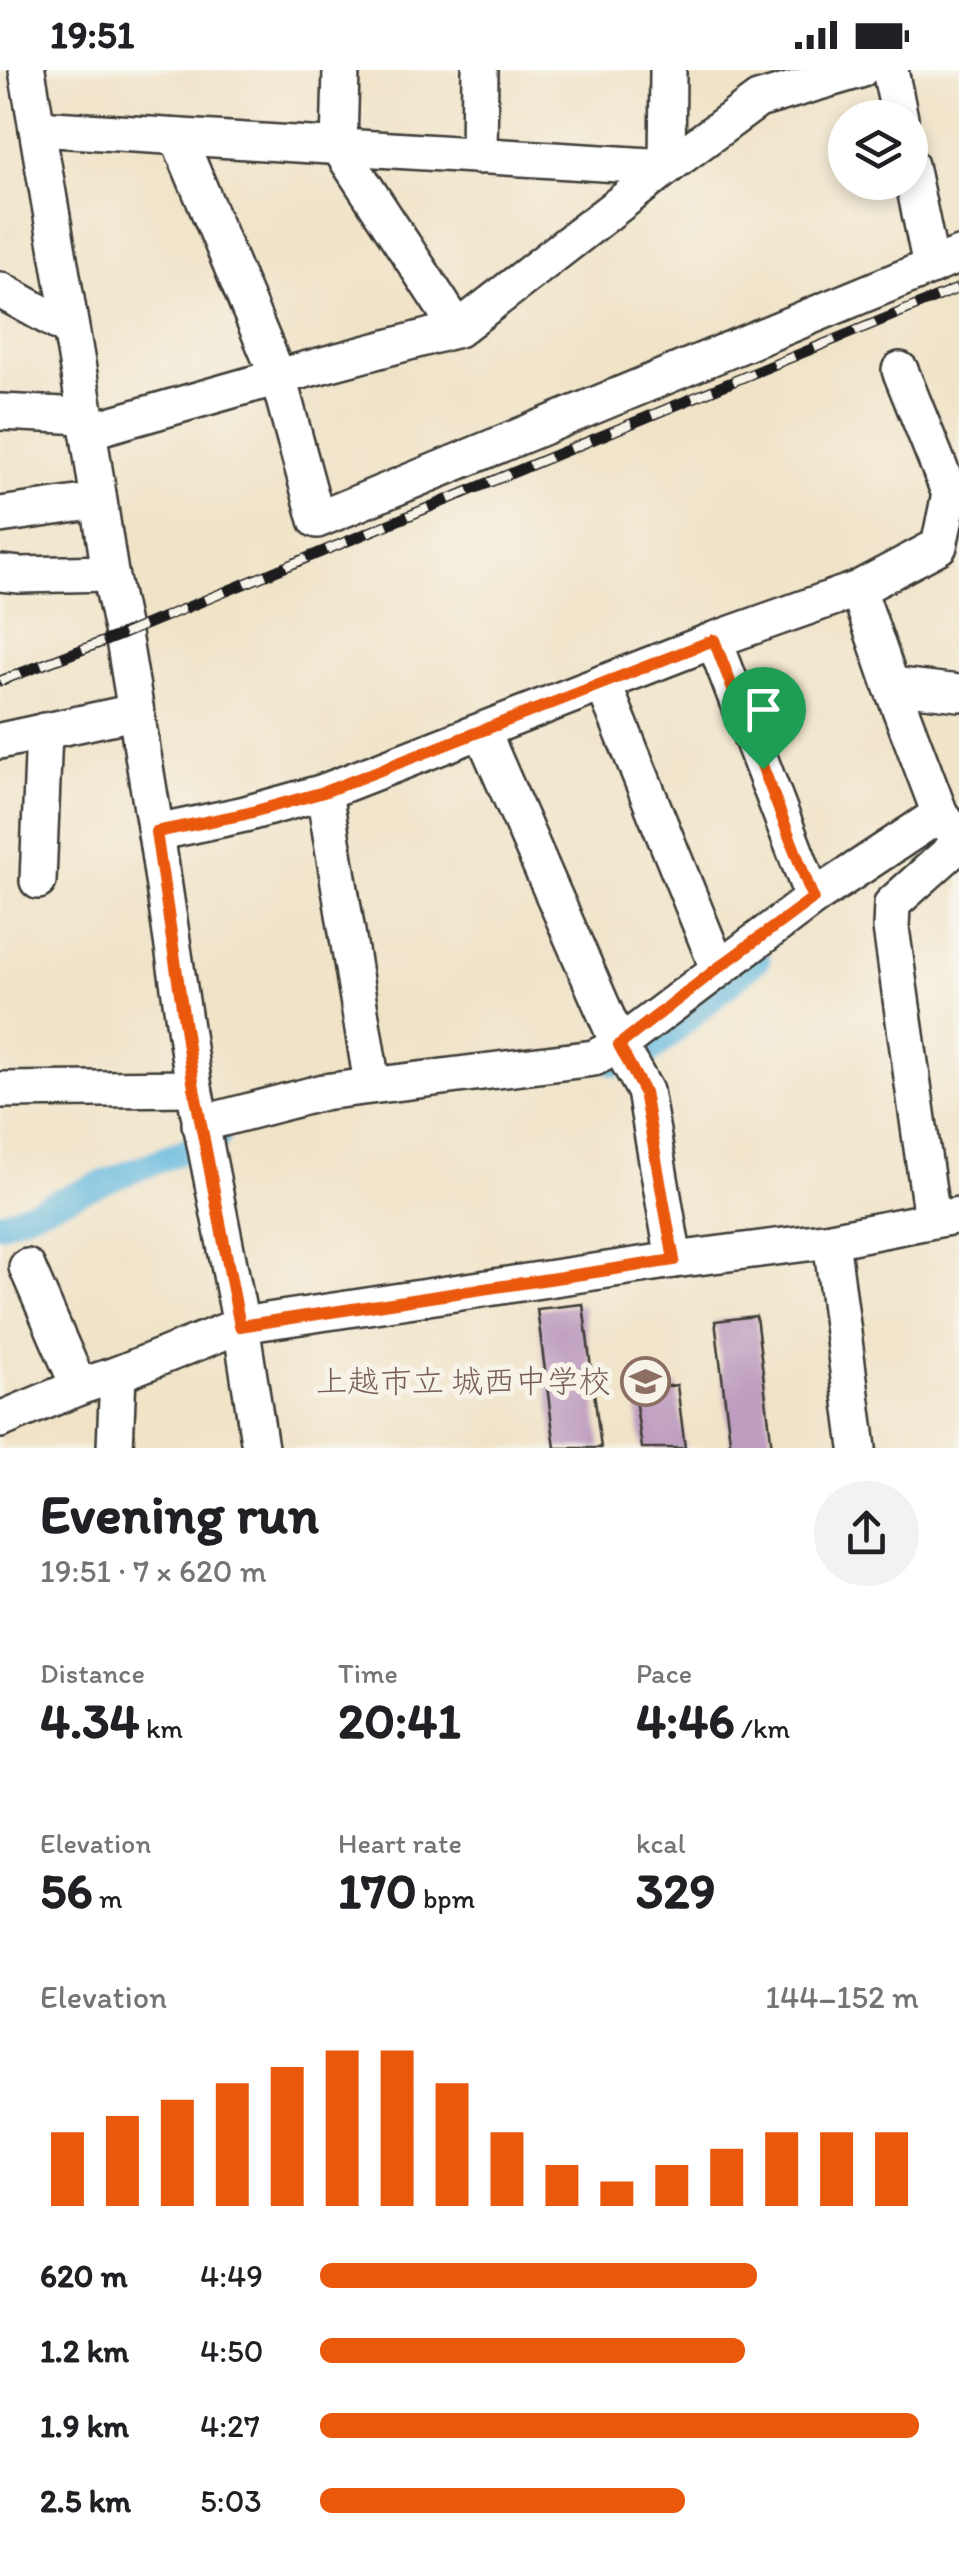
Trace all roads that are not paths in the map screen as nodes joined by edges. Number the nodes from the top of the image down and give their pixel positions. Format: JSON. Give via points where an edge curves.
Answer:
{"nodes":[{"id":1,"x":27,"y":70,"type":"edge"},
{"id":2,"x":341,"y":70,"type":"edge"},
{"id":3,"x":480,"y":70,"type":"edge"},
{"id":4,"x":668,"y":70,"type":"edge"},
{"id":5,"x":860,"y":70,"type":"edge"},
{"id":6,"x":890,"y":70,"type":"edge"},
{"id":7,"x":896,"y":100,"type":"edge"},
{"id":8,"x":37,"y":128,"type":"junction"},
{"id":9,"x":178,"y":137,"type":"junction"},
{"id":10,"x":339,"y":147,"type":"junction"},
{"id":11,"x":480,"y":156,"type":"junction"},
{"id":12,"x":667,"y":167,"type":"junction"},
{"id":13,"x":923,"y":200,"type":"edge"},
{"id":14,"x":945,"y":260,"type":"edge"},
{"id":15,"x":0,"y":290,"type":"edge"},
{"id":16,"x":70,"y":328,"type":"junction"},
{"id":17,"x":458,"y":329,"type":"junction"},
{"id":18,"x":900,"y":370,"type":"dead end"},
{"id":19,"x":278,"y":376,"type":"junction"},
{"id":20,"x":0,"y":412,"type":"edge"},
{"id":21,"x":87,"y":424,"type":"junction"},
{"id":22,"x":954,"y":494,"type":"edge"},
{"id":23,"x":98,"y":501,"type":"junction"},
{"id":24,"x":0,"y":515,"type":"edge"},
{"id":25,"x":110,"y":573,"type":"junction"},
{"id":26,"x":0,"y":574,"type":"edge"},
{"id":27,"x":858,"y":588,"type":"junction"},
{"id":28,"x":714,"y":640,"type":"junction"},
{"id":29,"x":603,"y":683,"type":"junction"},
{"id":30,"x":891,"y":686,"type":"junction"},
{"id":31,"x":959,"y":693,"type":"edge"},
{"id":32,"x":134,"y":712,"type":"junction"},
{"id":33,"x":44,"y":730,"type":"junction"},
{"id":34,"x":482,"y":731,"type":"junction"},
{"id":35,"x":0,"y":741,"type":"edge"},
{"id":36,"x":324,"y":792,"type":"junction"},
{"id":37,"x":156,"y":832,"type":"junction"},
{"id":38,"x":952,"y":832,"type":"edge"},
{"id":39,"x":38,"y":881,"type":"dead end"},
{"id":40,"x":813,"y":898,"type":"junction"},
{"id":41,"x":718,"y":968,"type":"junction"},
{"id":42,"x":619,"y":1045,"type":"junction"},
{"id":43,"x":372,"y":1084,"type":"junction"},
{"id":44,"x":194,"y":1088,"type":"junction"},
{"id":45,"x":0,"y":1090,"type":"edge"},
{"id":46,"x":200,"y":1124,"type":"junction"},
{"id":47,"x":945,"y":1217,"type":"edge"},
{"id":48,"x":830,"y":1240,"type":"junction"},
{"id":49,"x":674,"y":1260,"type":"junction"},
{"id":50,"x":27,"y":1266,"type":"dead end"},
{"id":51,"x":240,"y":1326,"type":"junction"},
{"id":52,"x":118,"y":1374,"type":"junction"},
{"id":53,"x":79,"y":1387,"type":"junction"},
{"id":54,"x":0,"y":1420,"type":"edge"},
{"id":55,"x":114,"y":1448,"type":"edge"},
{"id":56,"x":260,"y":1448,"type":"edge"},
{"id":57,"x":858,"y":1448,"type":"edge"}],
"edges":[{"from":1,"to":8,"type":"street"},
{"from":2,"to":10,"type":"street"},
{"from":3,"to":11,"type":"street"},
{"from":4,"to":12,"type":"street"},
{"from":5,"to":12,"type":"street","via":[[758,100]]},
{"from":6,"to":7,"type":"street"},
{"from":8,"to":9,"type":"street"},
{"from":8,"to":16,"type":"street"},
{"from":9,"to":10,"type":"street"},
{"from":9,"to":19,"type":"street"},
{"from":10,"to":11,"type":"street"},
{"from":10,"to":17,"type":"street"},
{"from":11,"to":12,"type":"street"},
{"from":12,"to":17,"type":"street"},
{"from":13,"to":14,"type":"street"},
{"from":14,"to":19,"type":"street","via":[[316,520]]},
{"from":15,"to":16,"type":"street"},
{"from":16,"to":21,"type":"street"},
{"from":17,"to":19,"type":"street"},
{"from":18,"to":22,"type":"street"},
{"from":19,"to":21,"type":"street"},
{"from":20,"to":21,"type":"street"},
{"from":21,"to":23,"type":"street"},
{"from":22,"to":27,"type":"street","via":[[939,546]]},
{"from":23,"to":24,"type":"street"},
{"from":23,"to":25,"type":"street"},
{"from":25,"to":26,"type":"street"},
{"from":25,"to":32,"type":"street"},
{"from":27,"to":28,"type":"street"},
{"from":27,"to":30,"type":"street"},
{"from":28,"to":29,"type":"street"},
{"from":28,"to":40,"type":"street"},
{"from":29,"to":34,"type":"street"},
{"from":29,"to":41,"type":"street"},
{"from":30,"to":31,"type":"street"},
{"from":30,"to":38,"type":"street"},
{"from":32,"to":33,"type":"street"},
{"from":32,"to":37,"type":"street"},
{"from":33,"to":35,"type":"street"},
{"from":33,"to":39,"type":"street"},
{"from":34,"to":36,"type":"street"},
{"from":34,"to":42,"type":"street"},
{"from":36,"to":37,"type":"street"},
{"from":36,"to":43,"type":"street"},
{"from":37,"to":44,"type":"street"},
{"from":38,"to":40,"type":"street"},
{"from":38,"to":47,"type":"street","via":[[892,904],[891,928]]},
{"from":40,"to":41,"type":"street"},
{"from":41,"to":42,"type":"street"},
{"from":42,"to":43,"type":"street","via":[[594,1058]]},
{"from":42,"to":49,"type":"street","via":[[644,1092]]},
{"from":43,"to":46,"type":"street"},
{"from":44,"to":45,"type":"street"},
{"from":44,"to":46,"type":"street"},
{"from":46,"to":51,"type":"street"},
{"from":47,"to":48,"type":"street"},
{"from":48,"to":49,"type":"street"},
{"from":48,"to":57,"type":"street"},
{"from":49,"to":51,"type":"street"},
{"from":50,"to":53,"type":"street"},
{"from":51,"to":52,"type":"street"},
{"from":51,"to":56,"type":"street"},
{"from":52,"to":53,"type":"street"},
{"from":52,"to":55,"type":"street"},
{"from":53,"to":54,"type":"street"}]}
